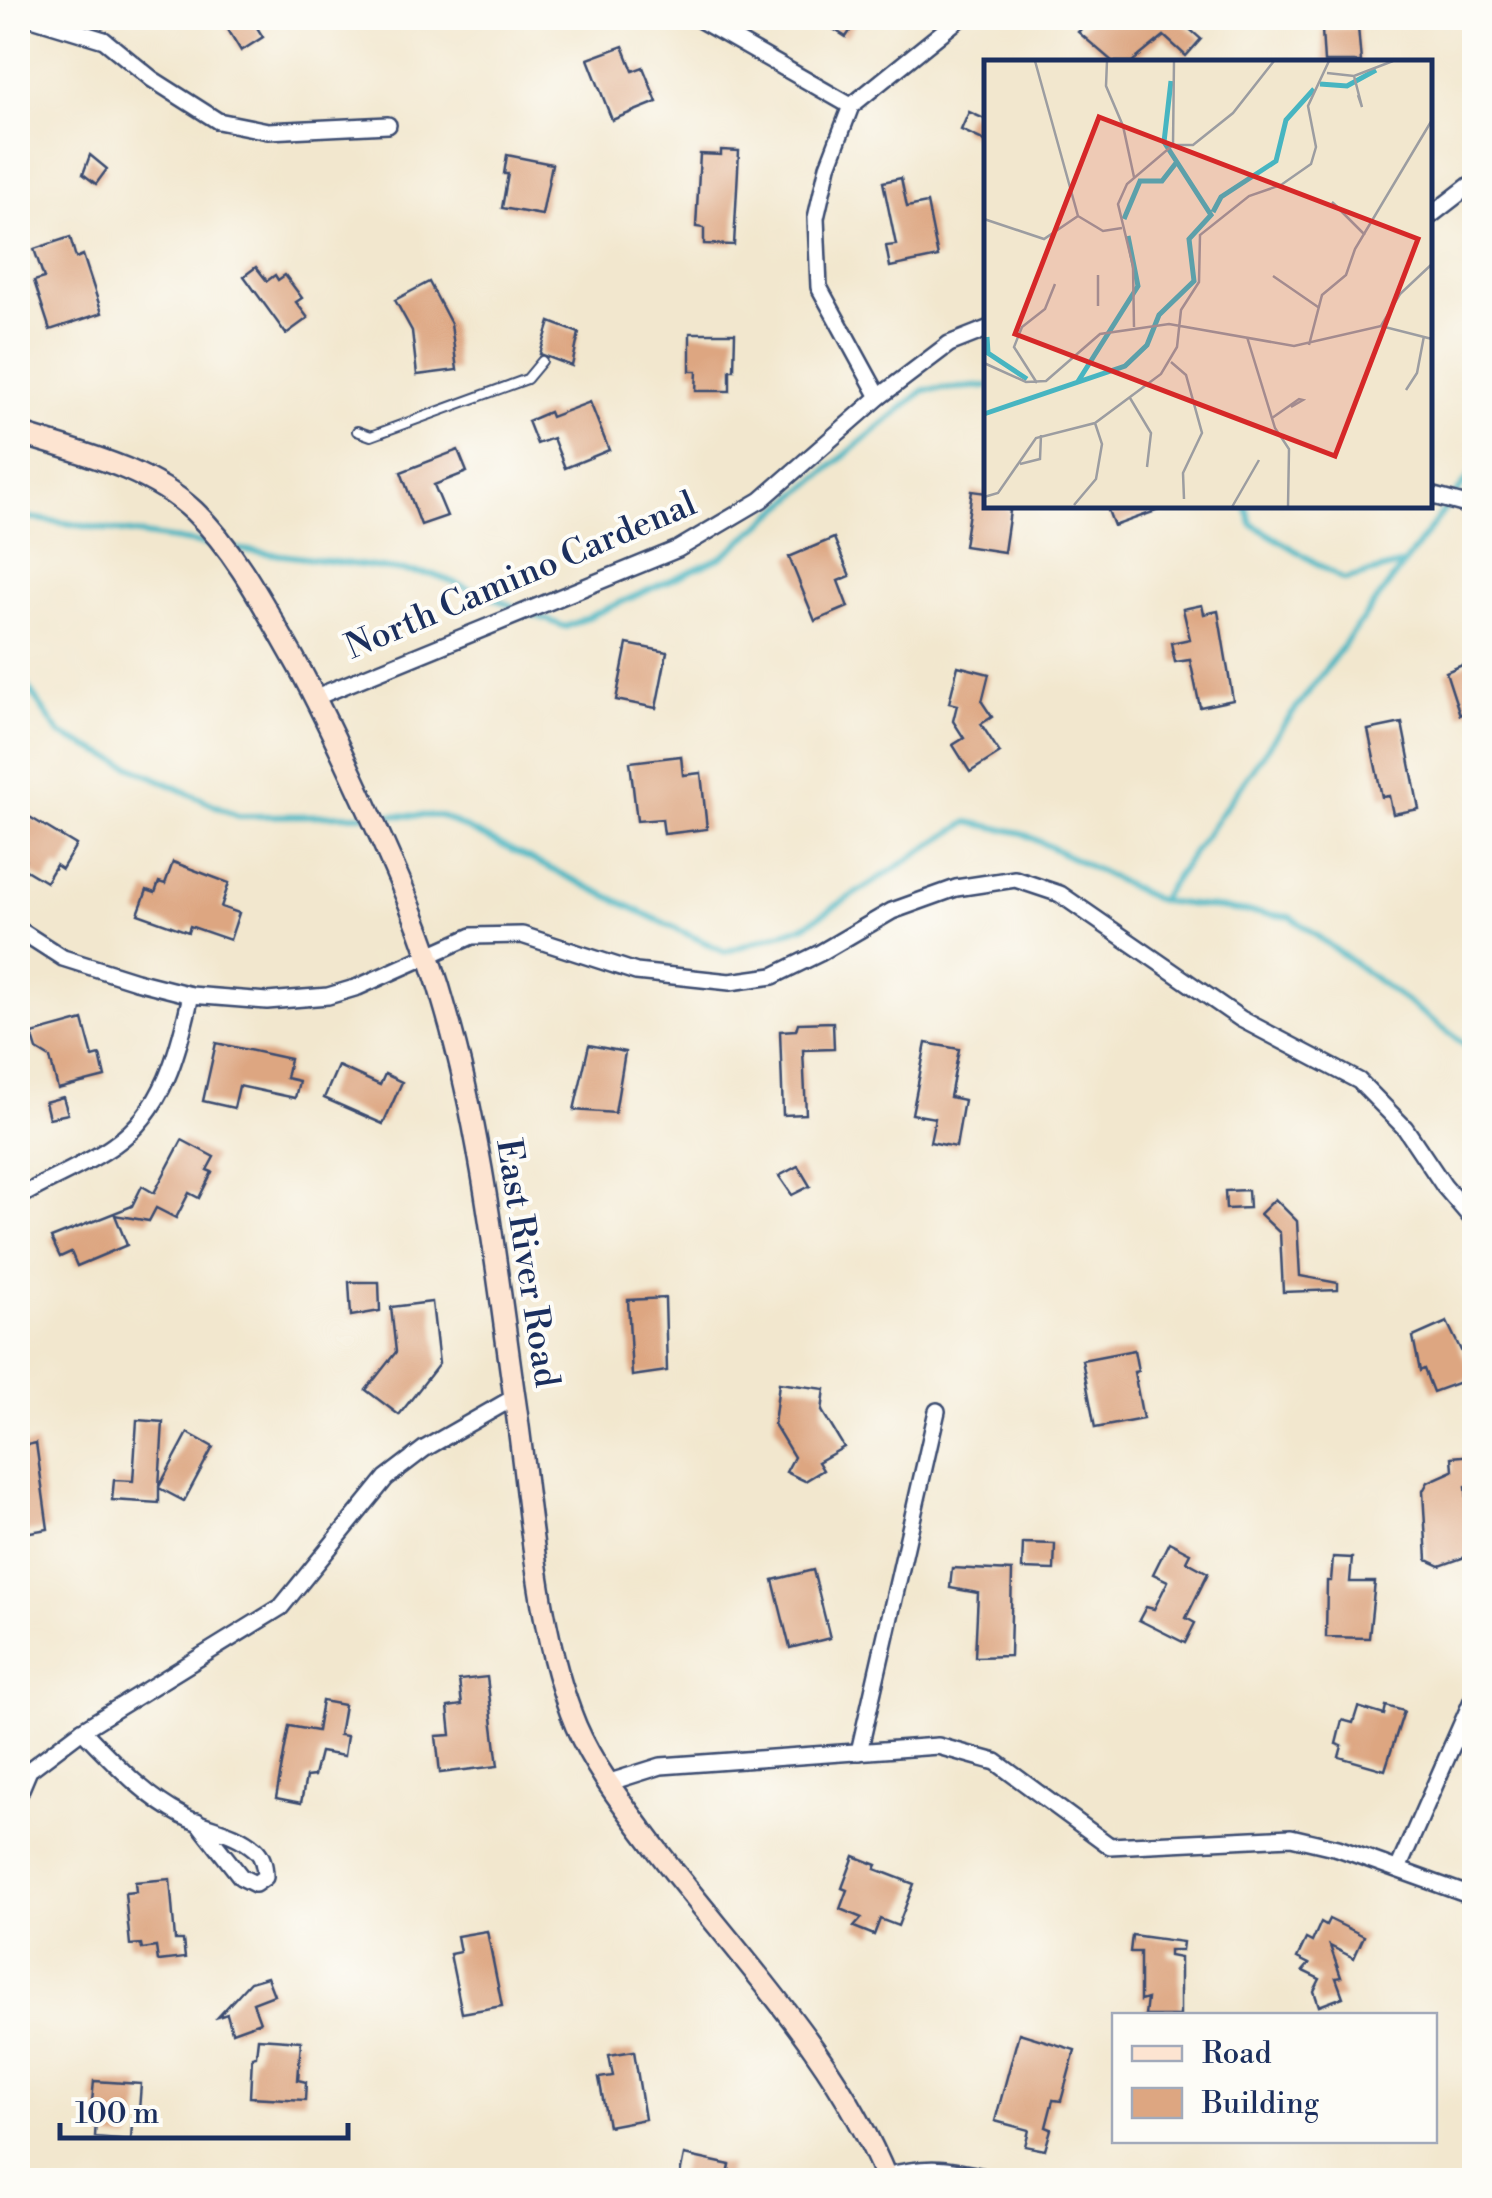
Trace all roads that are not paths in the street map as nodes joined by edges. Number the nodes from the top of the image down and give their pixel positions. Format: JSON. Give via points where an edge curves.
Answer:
{"nodes":[{"id":1,"x":32,"y":18,"type":"edge"},
{"id":2,"x":698,"y":18,"type":"edge"},
{"id":3,"x":960,"y":18,"type":"edge"},
{"id":4,"x":851,"y":106,"type":"junction"},
{"id":5,"x":388,"y":125,"type":"dead end"},
{"id":6,"x":1474,"y":182,"type":"edge"},
{"id":7,"x":1432,"y":214,"type":"edge"},
{"id":8,"x":984,"y":330,"type":"edge"},
{"id":9,"x":542,"y":361,"type":"dead end"},
{"id":10,"x":879,"y":398,"type":"junction"},
{"id":11,"x":356,"y":431,"type":"dead end"},
{"id":12,"x":18,"y":433,"type":"edge"},
{"id":13,"x":1432,"y":496,"type":"edge"},
{"id":14,"x":1474,"y":506,"type":"edge"},
{"id":15,"x":316,"y":697,"type":"junction"},
{"id":16,"x":18,"y":929,"type":"edge"},
{"id":17,"x":430,"y":956,"type":"junction"},
{"id":18,"x":191,"y":994,"type":"junction"},
{"id":19,"x":18,"y":1198,"type":"edge"},
{"id":20,"x":1474,"y":1221,"type":"edge"},
{"id":21,"x":515,"y":1397,"type":"junction"},
{"id":22,"x":937,"y":1411,"type":"dead end"},
{"id":23,"x":1474,"y":1652,"type":"edge"},
{"id":24,"x":1474,"y":1675,"type":"edge"},
{"id":25,"x":1474,"y":1696,"type":"edge"},
{"id":26,"x":82,"y":1730,"type":"junction"},
{"id":27,"x":859,"y":1752,"type":"junction"},
{"id":28,"x":607,"y":1783,"type":"junction"},
{"id":29,"x":18,"y":1796,"type":"edge"},
{"id":30,"x":198,"y":1821,"type":"junction"},
{"id":31,"x":1398,"y":1869,"type":"junction"},
{"id":32,"x":1474,"y":1897,"type":"edge"},
{"id":33,"x":886,"y":2178,"type":"edge"},
{"id":34,"x":998,"y":2180,"type":"edge"}],
"edges":[{"from":1,"to":5,"type":"street","via":[[104,40],[218,121],[268,131]]},
{"from":2,"to":4,"type":"street"},
{"from":3,"to":4,"type":"street"},
{"from":4,"to":10,"type":"street","via":[[816,218],[819,287]]},
{"from":6,"to":7,"type":"street"},
{"from":8,"to":10,"type":"street","name":"North Camino Cardenal","via":[[949,344]]},
{"from":9,"to":11,"type":"lane","via":[[527,379],[371,436]]},
{"from":10,"to":15,"type":"street","name":"North Camino Cardenal","via":[[761,500],[678,549]]},
{"from":12,"to":15,"type":"street","name":"East River Road","via":[[110,463],[192,509],[222,543]]},
{"from":13,"to":14,"type":"street"},
{"from":15,"to":17,"type":"street","name":"East River Road"},
{"from":16,"to":18,"type":"street","via":[[64,958]]},
{"from":17,"to":18,"type":"street","via":[[328,996],[281,1001]]},
{"from":17,"to":20,"type":"street","via":[[472,936],[522,935],[636,972],[730,982],[772,976],[892,911],[956,888],[1015,878],[1060,894],[1241,1019],[1360,1081],[1405,1128]]},
{"from":17,"to":21,"type":"street","name":"East River Road","via":[[469,1105]]},
{"from":18,"to":19,"type":"street","via":[[181,1043],[146,1116],[115,1145]]},
{"from":21,"to":26,"type":"street","via":[[386,1478],[281,1606]]},
{"from":21,"to":28,"type":"street","name":"East River Road","via":[[542,1599],[565,1698]]},
{"from":22,"to":27,"type":"street"},
{"from":23,"to":24,"type":"street"},
{"from":25,"to":31,"type":"street"},
{"from":26,"to":29,"type":"street","via":[[29,1770]]},
{"from":26,"to":30,"type":"street","via":[[142,1790]]},
{"from":27,"to":28,"type":"street","via":[[660,1766]]},
{"from":27,"to":31,"type":"street","via":[[938,1746],[996,1762],[1110,1846],[1291,1837]]},
{"from":28,"to":33,"type":"street","name":"East River Road","via":[[796,2026]]},
{"from":30,"to":30,"type":"street","via":[[259,1852],[265,1876],[254,1884],[241,1877]]},
{"from":31,"to":32,"type":"street"},
{"from":33,"to":34,"type":"street","via":[[944,2168]]}]}
